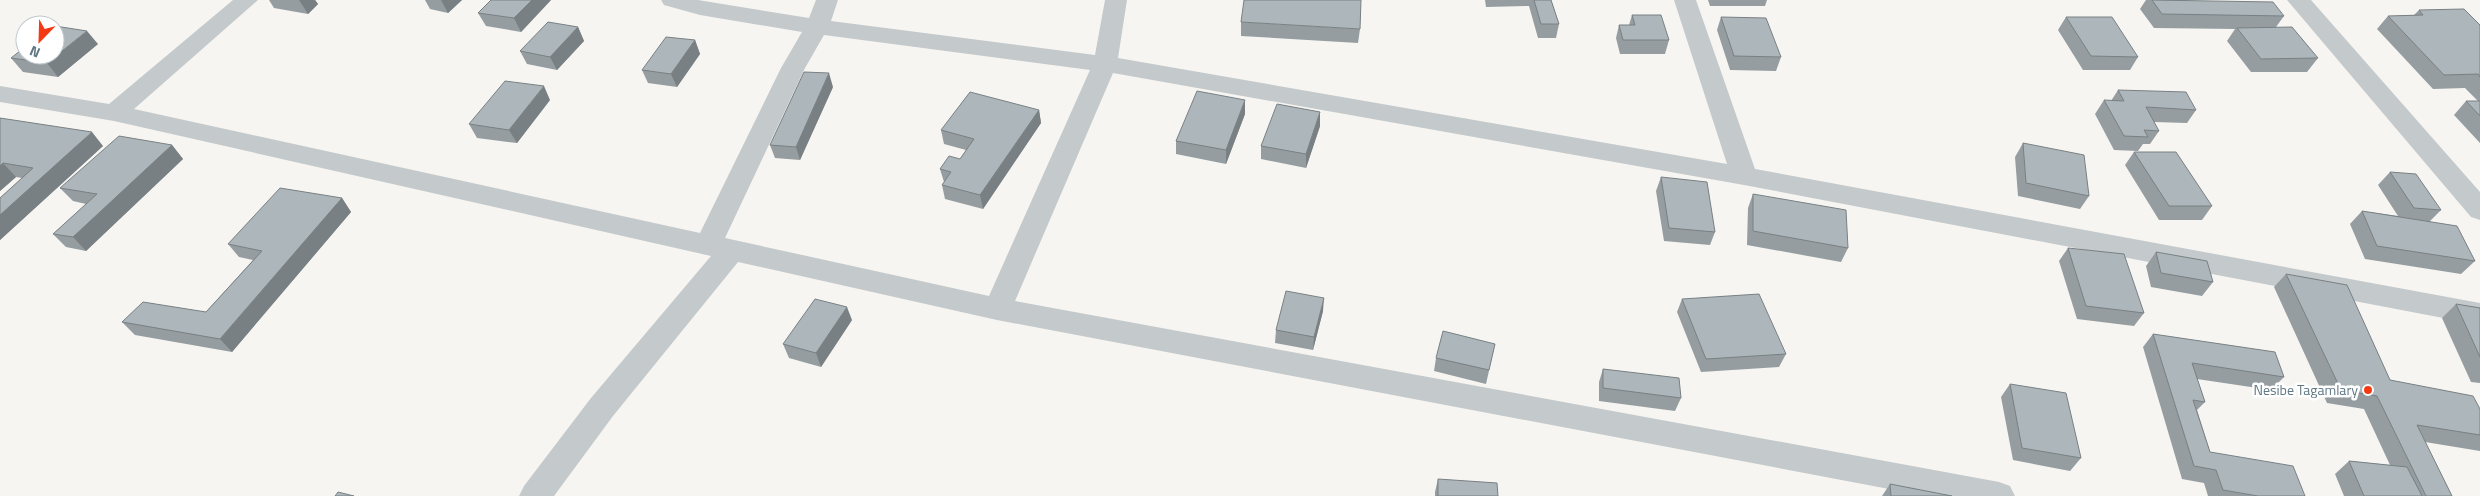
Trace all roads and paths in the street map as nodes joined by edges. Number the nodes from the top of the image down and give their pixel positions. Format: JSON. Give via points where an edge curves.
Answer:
{"nodes":[{"id":1,"x":247,"y":0,"type":"edge"},
{"id":2,"x":672,"y":0,"type":"edge"},
{"id":3,"x":827,"y":0,"type":"edge"},
{"id":4,"x":1116,"y":0,"type":"edge"},
{"id":5,"x":1685,"y":0,"type":"edge"},
{"id":6,"x":2298,"y":0,"type":"edge"},
{"id":7,"x":817,"y":27,"type":"junction"},
{"id":8,"x":1105,"y":64,"type":"junction"},
{"id":9,"x":0,"y":94,"type":"edge"},
{"id":10,"x":114,"y":113,"type":"junction"},
{"id":11,"x":1744,"y":176,"type":"junction"},
{"id":12,"x":2480,"y":210,"type":"edge"},
{"id":13,"x":720,"y":248,"type":"junction"},
{"id":14,"x":997,"y":309,"type":"junction"},
{"id":15,"x":2480,"y":314,"type":"edge"},
{"id":16,"x":535,"y":496,"type":"edge"},
{"id":17,"x":1999,"y":496,"type":"edge"}],
"edges":[{"from":1,"to":10,"type":"street"},
{"from":2,"to":7,"type":"street","via":[[700,8]]},
{"from":3,"to":7,"type":"street"},
{"from":4,"to":8,"type":"street"},
{"from":5,"to":11,"type":"street"},
{"from":6,"to":12,"type":"street"},
{"from":7,"to":8,"type":"street"},
{"from":7,"to":13,"type":"street","via":[[793,68]]},
{"from":8,"to":11,"type":"street"},
{"from":8,"to":14,"type":"street"},
{"from":9,"to":10,"type":"street"},
{"from":10,"to":13,"type":"street"},
{"from":11,"to":15,"type":"street"},
{"from":13,"to":14,"type":"street"},
{"from":13,"to":16,"type":"street"},
{"from":14,"to":17,"type":"street"}]}
